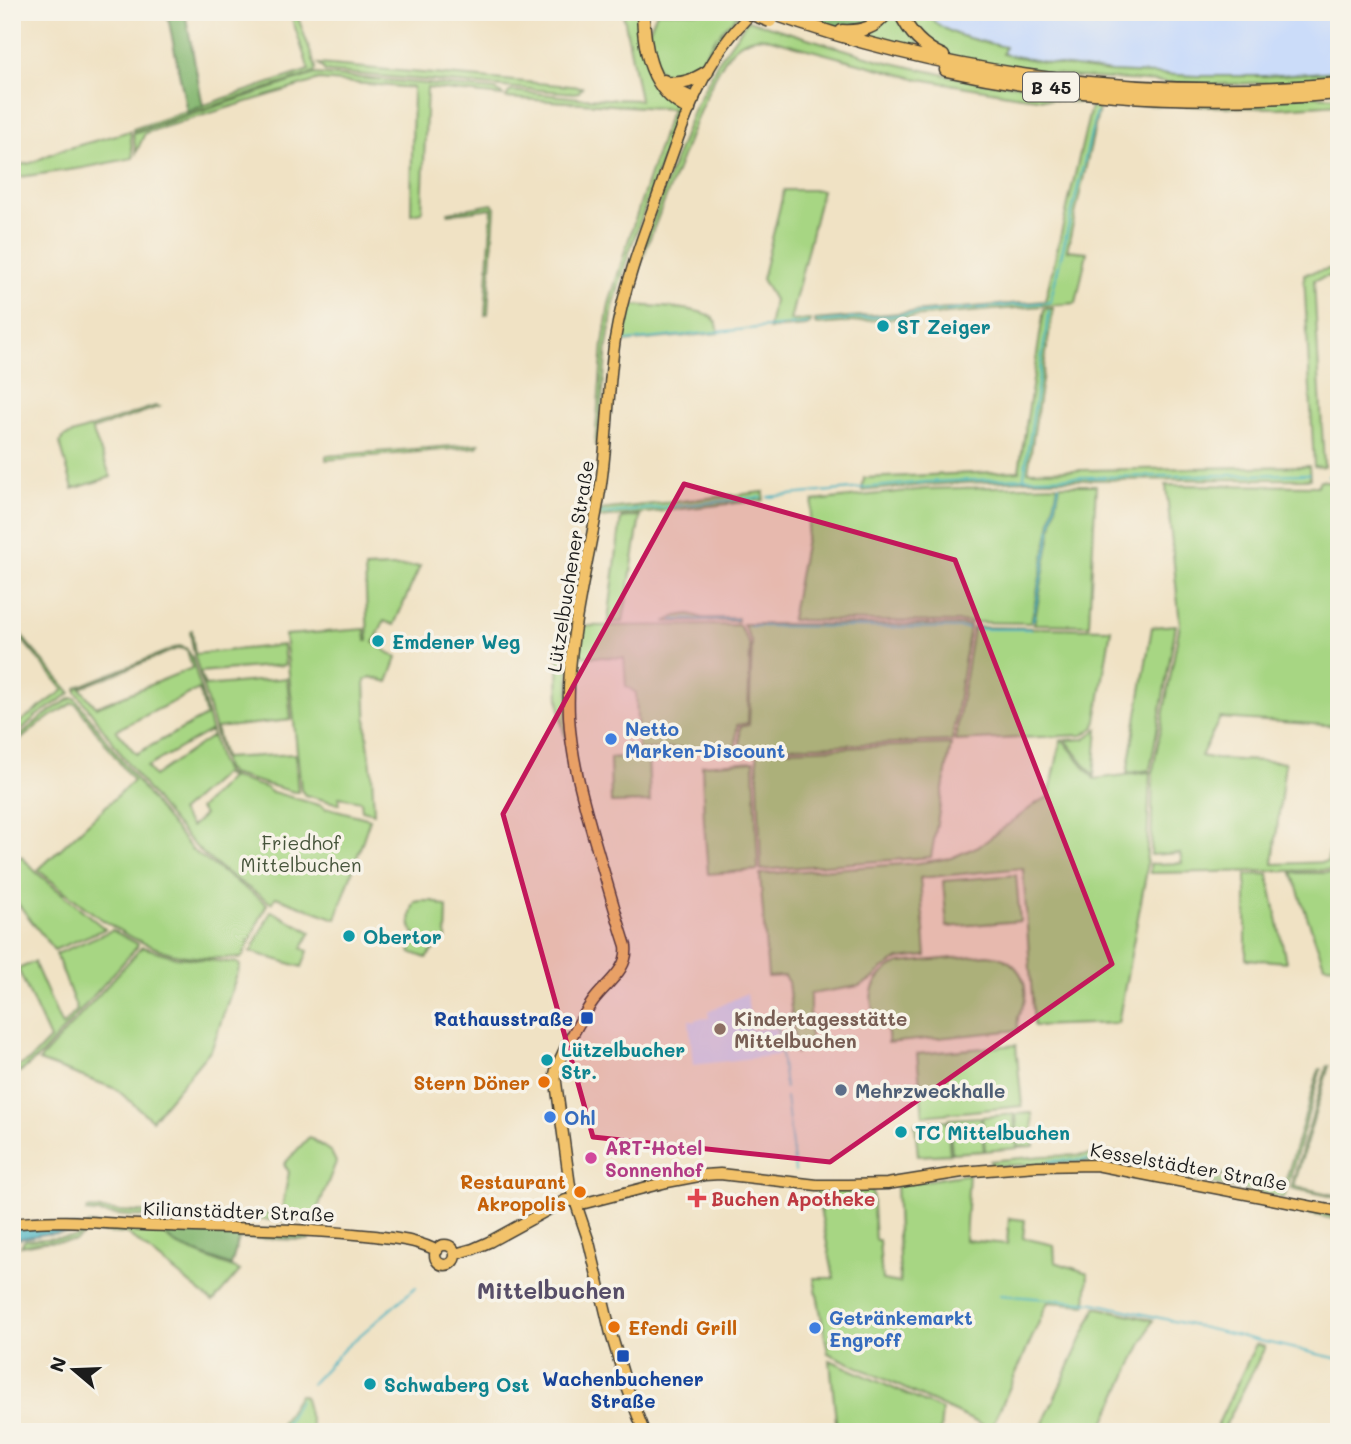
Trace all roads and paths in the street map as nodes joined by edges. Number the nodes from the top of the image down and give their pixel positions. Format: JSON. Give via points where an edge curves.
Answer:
{"nodes":[{"id":1,"x":643,"y":12,"type":"edge"},
{"id":2,"x":654,"y":12,"type":"edge"},
{"id":3,"x":747,"y":12,"type":"edge"},
{"id":4,"x":753,"y":12,"type":"edge"},
{"id":5,"x":887,"y":12,"type":"edge"},
{"id":6,"x":900,"y":12,"type":"edge"},
{"id":7,"x":771,"y":16,"type":"edge"},
{"id":8,"x":821,"y":30,"type":"junction"},
{"id":9,"x":645,"y":44,"type":"junction"},
{"id":10,"x":966,"y":65,"type":"junction"},
{"id":11,"x":653,"y":70,"type":"junction"},
{"id":12,"x":707,"y":72,"type":"junction"},
{"id":13,"x":667,"y":83,"type":"junction"},
{"id":14,"x":1339,"y":85,"type":"edge"},
{"id":15,"x":1339,"y":93,"type":"edge"},
{"id":16,"x":691,"y":104,"type":"junction"},
{"id":17,"x":575,"y":1202,"type":"junction"},
{"id":18,"x":1339,"y":1212,"type":"edge"},
{"id":19,"x":12,"y":1224,"type":"edge"},
{"id":20,"x":644,"y":1432,"type":"edge"}],
"edges":[{"from":1,"to":9,"type":"highway"},
{"from":2,"to":9,"type":"highway"},
{"from":3,"to":7,"type":"highway","number":"B 45","bridge":true},
{"from":4,"to":12,"type":"main road","via":[[728,38]]},
{"from":5,"to":8,"type":"highway","via":[[875,25],[860,31]]},
{"from":6,"to":10,"type":"highway","via":[[925,47]]},
{"from":7,"to":8,"type":"highway","number":"B 45"},
{"from":7,"to":15,"type":"highway","number":"B 45","via":[[830,41],[919,64],[1067,89],[1222,98]]},
{"from":8,"to":10,"type":"highway","number":"B 45"},
{"from":9,"to":11,"type":"highway"},
{"from":10,"to":14,"type":"highway","number":"B 45","via":[[1113,86],[1222,90]]},
{"from":11,"to":13,"type":"highway"},
{"from":11,"to":16,"type":"highway","via":[[665,92],[677,102]]},
{"from":12,"to":13,"type":"highway","via":[[688,82]]},
{"from":12,"to":16,"type":"main road"},
{"from":13,"to":16,"type":"highway"},
{"from":16,"to":17,"type":"main road","name":"Lützelbuchener Straße","via":[[619,319],[604,468],[569,676],[576,769],[626,946],[624,964],[590,1005],[555,1075]]},
{"from":17,"to":18,"type":"main road","name":"Kesselstädter Straße","via":[[704,1175],[848,1185],[974,1171],[1096,1165]]},
{"from":17,"to":19,"type":"main road","name":"Kilianstädter Straße","via":[[566,1200],[442,1264],[437,1251],[426,1245],[334,1231],[65,1220]]},
{"from":17,"to":20,"type":"main road"}]}
